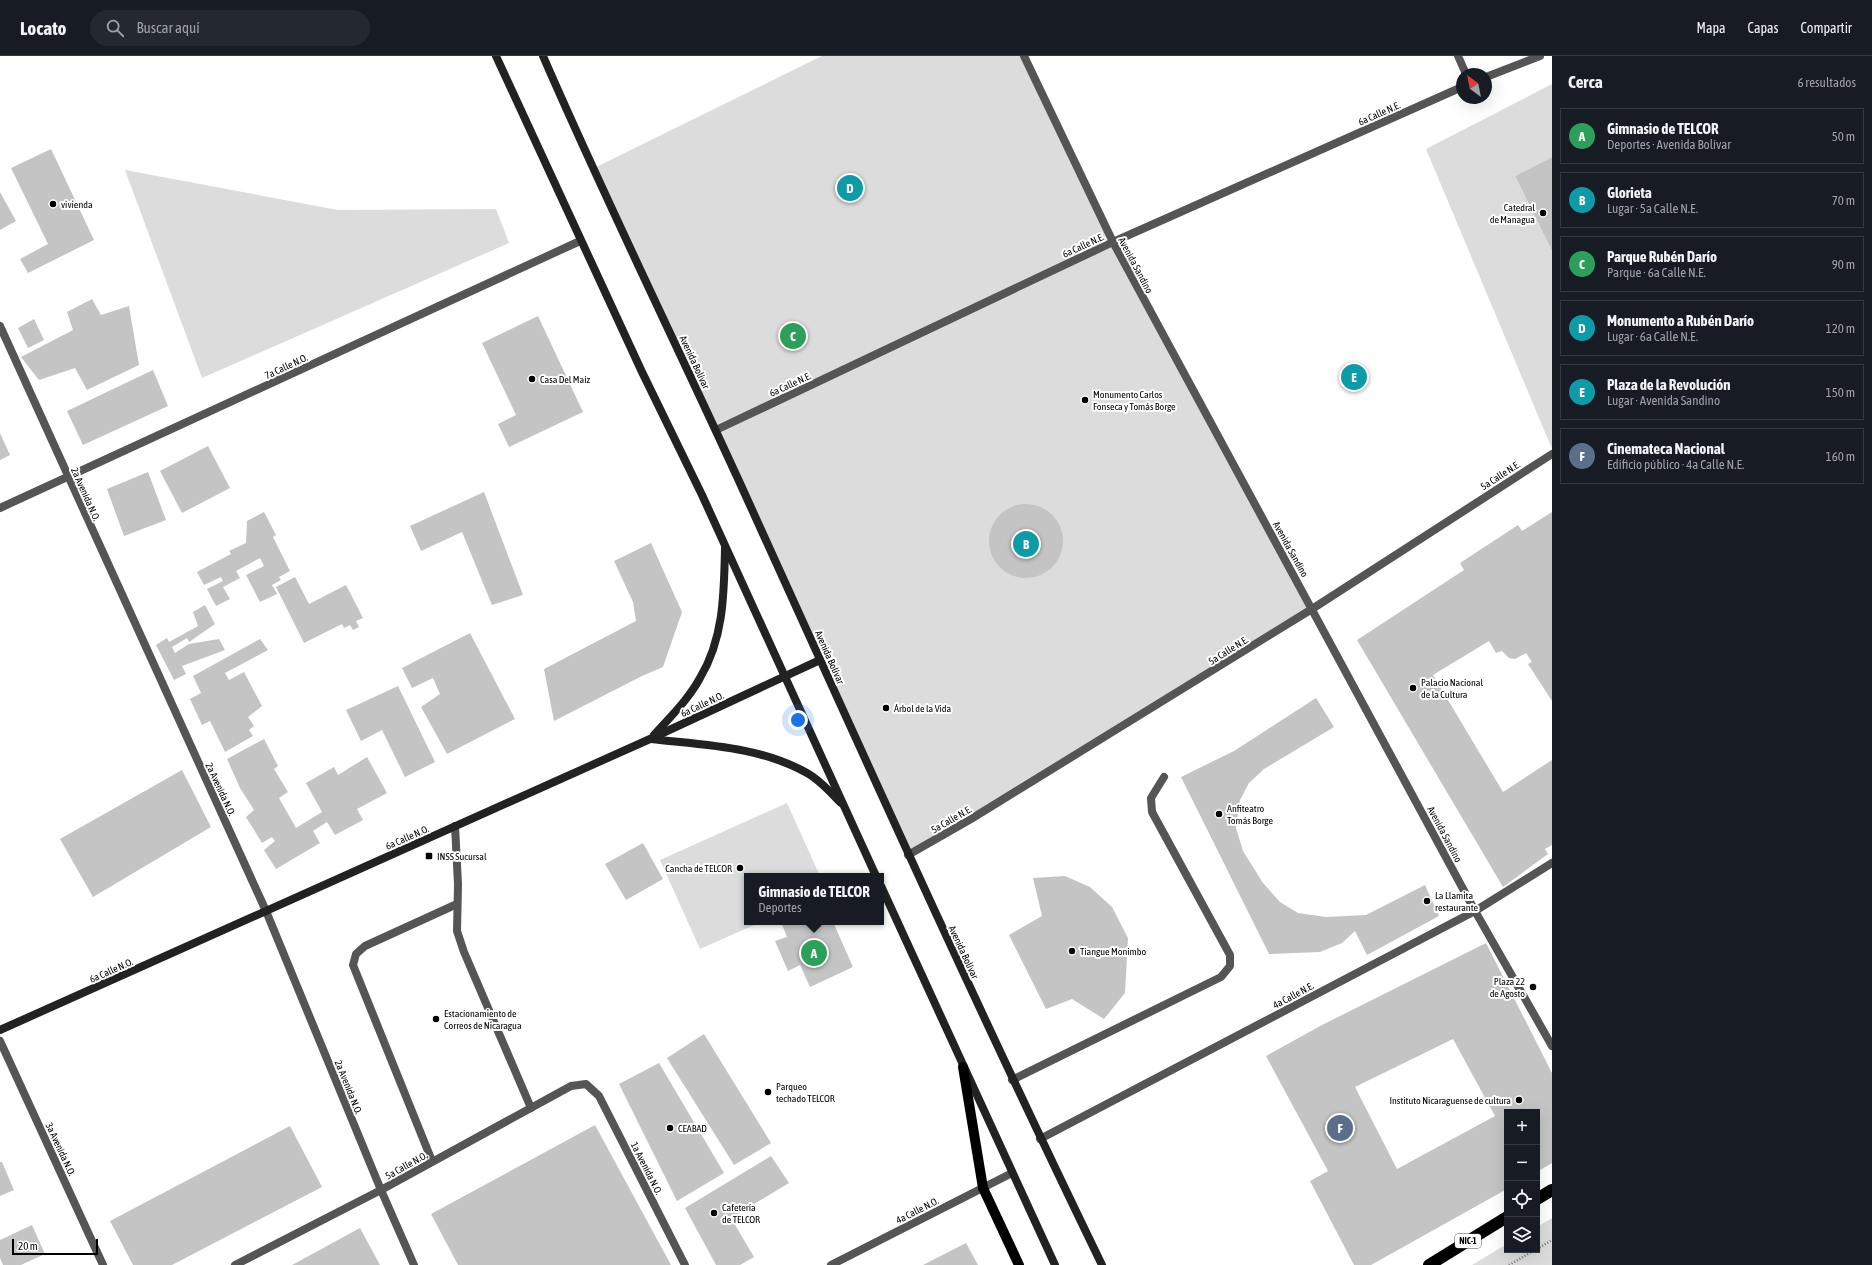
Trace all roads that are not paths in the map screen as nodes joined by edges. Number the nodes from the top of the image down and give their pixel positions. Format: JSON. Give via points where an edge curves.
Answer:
{"nodes":[{"id":1,"x":496,"y":56,"type":"edge"},
{"id":2,"x":542,"y":56,"type":"edge"},
{"id":3,"x":1024,"y":56,"type":"edge"},
{"id":4,"x":1458,"y":56,"type":"edge"},
{"id":5,"x":1540,"y":56,"type":"edge"},
{"id":6,"x":1463,"y":68,"type":"edge"},
{"id":7,"x":1492,"y":75,"type":"edge"},
{"id":8,"x":1456,"y":89,"type":"edge"},
{"id":9,"x":580,"y":241,"type":"junction"},
{"id":10,"x":1113,"y":242,"type":"junction"},
{"id":11,"x":0,"y":326,"type":"edge"},
{"id":12,"x":716,"y":430,"type":"junction"},
{"id":13,"x":1552,"y":454,"type":"edge"},
{"id":14,"x":68,"y":477,"type":"junction"},
{"id":15,"x":0,"y":508,"type":"edge"},
{"id":16,"x":725,"y":546,"type":"junction"},
{"id":17,"x":1312,"y":609,"type":"junction"},
{"id":18,"x":820,"y":660,"type":"junction"},
{"id":19,"x":785,"y":676,"type":"junction"},
{"id":20,"x":650,"y":739,"type":"junction"},
{"id":21,"x":1164,"y":777,"type":"dead end"},
{"id":22,"x":844,"y":806,"type":"junction"},
{"id":23,"x":455,"y":826,"type":"junction"},
{"id":24,"x":908,"y":855,"type":"junction"},
{"id":25,"x":1552,"y":863,"type":"edge"},
{"id":26,"x":875,"y":873,"type":"edge"},
{"id":27,"x":884,"y":893,"type":"edge"},
{"id":28,"x":457,"y":904,"type":"junction"},
{"id":29,"x":266,"y":911,"type":"junction"},
{"id":30,"x":1475,"y":911,"type":"junction"},
{"id":31,"x":0,"y":1030,"type":"edge"},
{"id":32,"x":0,"y":1041,"type":"edge"},
{"id":33,"x":1552,"y":1046,"type":"edge"},
{"id":34,"x":963,"y":1067,"type":"junction"},
{"id":35,"x":1012,"y":1080,"type":"junction"},
{"id":36,"x":586,"y":1084,"type":"joint"},
{"id":37,"x":531,"y":1108,"type":"junction"},
{"id":38,"x":1040,"y":1139,"type":"junction"},
{"id":39,"x":432,"y":1161,"type":"junction"},
{"id":40,"x":1012,"y":1173,"type":"junction"},
{"id":41,"x":983,"y":1188,"type":"junction"},
{"id":42,"x":381,"y":1190,"type":"junction"},
{"id":43,"x":1552,"y":1190,"type":"edge"},
{"id":44,"x":1540,"y":1197,"type":"edge"},
{"id":45,"x":1504,"y":1219,"type":"edge"},
{"id":46,"x":104,"y":1265,"type":"edge"},
{"id":47,"x":235,"y":1265,"type":"edge"},
{"id":48,"x":414,"y":1265,"type":"edge"},
{"id":49,"x":686,"y":1265,"type":"edge"},
{"id":50,"x":831,"y":1265,"type":"edge"},
{"id":51,"x":1019,"y":1265,"type":"edge"},
{"id":52,"x":1055,"y":1265,"type":"edge"},
{"id":53,"x":1102,"y":1265,"type":"edge"},
{"id":54,"x":1430,"y":1265,"type":"edge"}],
"edges":[{"from":1,"to":9,"type":"street"},
{"from":2,"to":12,"type":"street","name":"Avenida Bolívar","via":[[592,169]]},
{"from":3,"to":10,"type":"street","name":"Avenida Sandino"},
{"from":4,"to":6,"type":"street"},
{"from":5,"to":7,"type":"street"},
{"from":8,"to":10,"type":"street","name":"6a Calle N.E."},
{"from":9,"to":14,"type":"street","name":"7a Calle N.O."},
{"from":9,"to":16,"type":"street"},
{"from":10,"to":12,"type":"street","name":"6a Calle N.E."},
{"from":10,"to":17,"type":"street","name":"Avenida Sandino"},
{"from":11,"to":14,"type":"street","name":"2a Avenida N.O."},
{"from":12,"to":18,"type":"street","name":"Avenida Bolívar"},
{"from":13,"to":17,"type":"street","name":"5a Calle N.E."},
{"from":14,"to":15,"type":"street","name":"7a Calle N.O."},
{"from":14,"to":29,"type":"street","name":"2a Avenida N.O."},
{"from":16,"to":19,"type":"street"},
{"from":16,"to":20,"type":"street","via":[[722,611],[718,635],[710,658],[681,706]]},
{"from":17,"to":24,"type":"street","name":"5a Calle N.E.","via":[[971,819]]},
{"from":17,"to":30,"type":"street","name":"Avenida Sandino"},
{"from":18,"to":19,"type":"street","name":"6a Calle N.O."},
{"from":18,"to":24,"type":"street","name":"Avenida Bolívar"},
{"from":19,"to":20,"type":"street","name":"6a Calle N.O."},
{"from":19,"to":22,"type":"street"},
{"from":20,"to":22,"type":"street","via":[[722,747],[768,756],[807,773]]},
{"from":20,"to":23,"type":"street","name":"6a Calle N.O."},
{"from":21,"to":35,"type":"street","via":[[1151,798],[1152,812],[1230,955],[1230,966],[1221,977]]},
{"from":22,"to":26,"type":"street"},
{"from":23,"to":28,"type":"street"},
{"from":23,"to":29,"type":"street","name":"6a Calle N.O."},
{"from":24,"to":35,"type":"street","name":"Avenida Bolívar"},
{"from":25,"to":30,"type":"street","name":"4a Calle N.E."},
{"from":27,"to":34,"type":"street"},
{"from":28,"to":37,"type":"street","via":[[457,931],[464,952]]},
{"from":28,"to":39,"type":"street","via":[[365,946],[356,954],[353,965]]},
{"from":29,"to":31,"type":"street","name":"6a Calle N.O."},
{"from":29,"to":42,"type":"street","name":"2a Avenida N.O."},
{"from":30,"to":33,"type":"street","name":"Avenida Sandino"},
{"from":30,"to":38,"type":"street","name":"4a Calle N.E."},
{"from":32,"to":46,"type":"street","name":"3a Avenida N.O."},
{"from":34,"to":40,"type":"street"},
{"from":34,"to":41,"type":"main road"},
{"from":35,"to":38,"type":"street","name":"Avenida Bolívar"},
{"from":36,"to":37,"type":"street","name":"5a Calle N.O.","via":[[571,1086]]},
{"from":36,"to":49,"type":"street","name":"1a Avenida N.O.","via":[[599,1096]]},
{"from":37,"to":39,"type":"street","name":"5a Calle N.O."},
{"from":38,"to":53,"type":"street","name":"Avenida Bolívar"},
{"from":39,"to":42,"type":"street","name":"5a Calle N.O."},
{"from":40,"to":41,"type":"street","name":"4a Calle N.O."},
{"from":40,"to":52,"type":"street"},
{"from":41,"to":50,"type":"street","name":"4a Calle N.O."},
{"from":41,"to":51,"type":"main road"},
{"from":42,"to":47,"type":"street","name":"5a Calle N.O."},
{"from":42,"to":48,"type":"street","name":"2a Avenida N.O."},
{"from":43,"to":44,"type":"highway"},
{"from":45,"to":54,"type":"highway","number":"NIC-1"}]}
